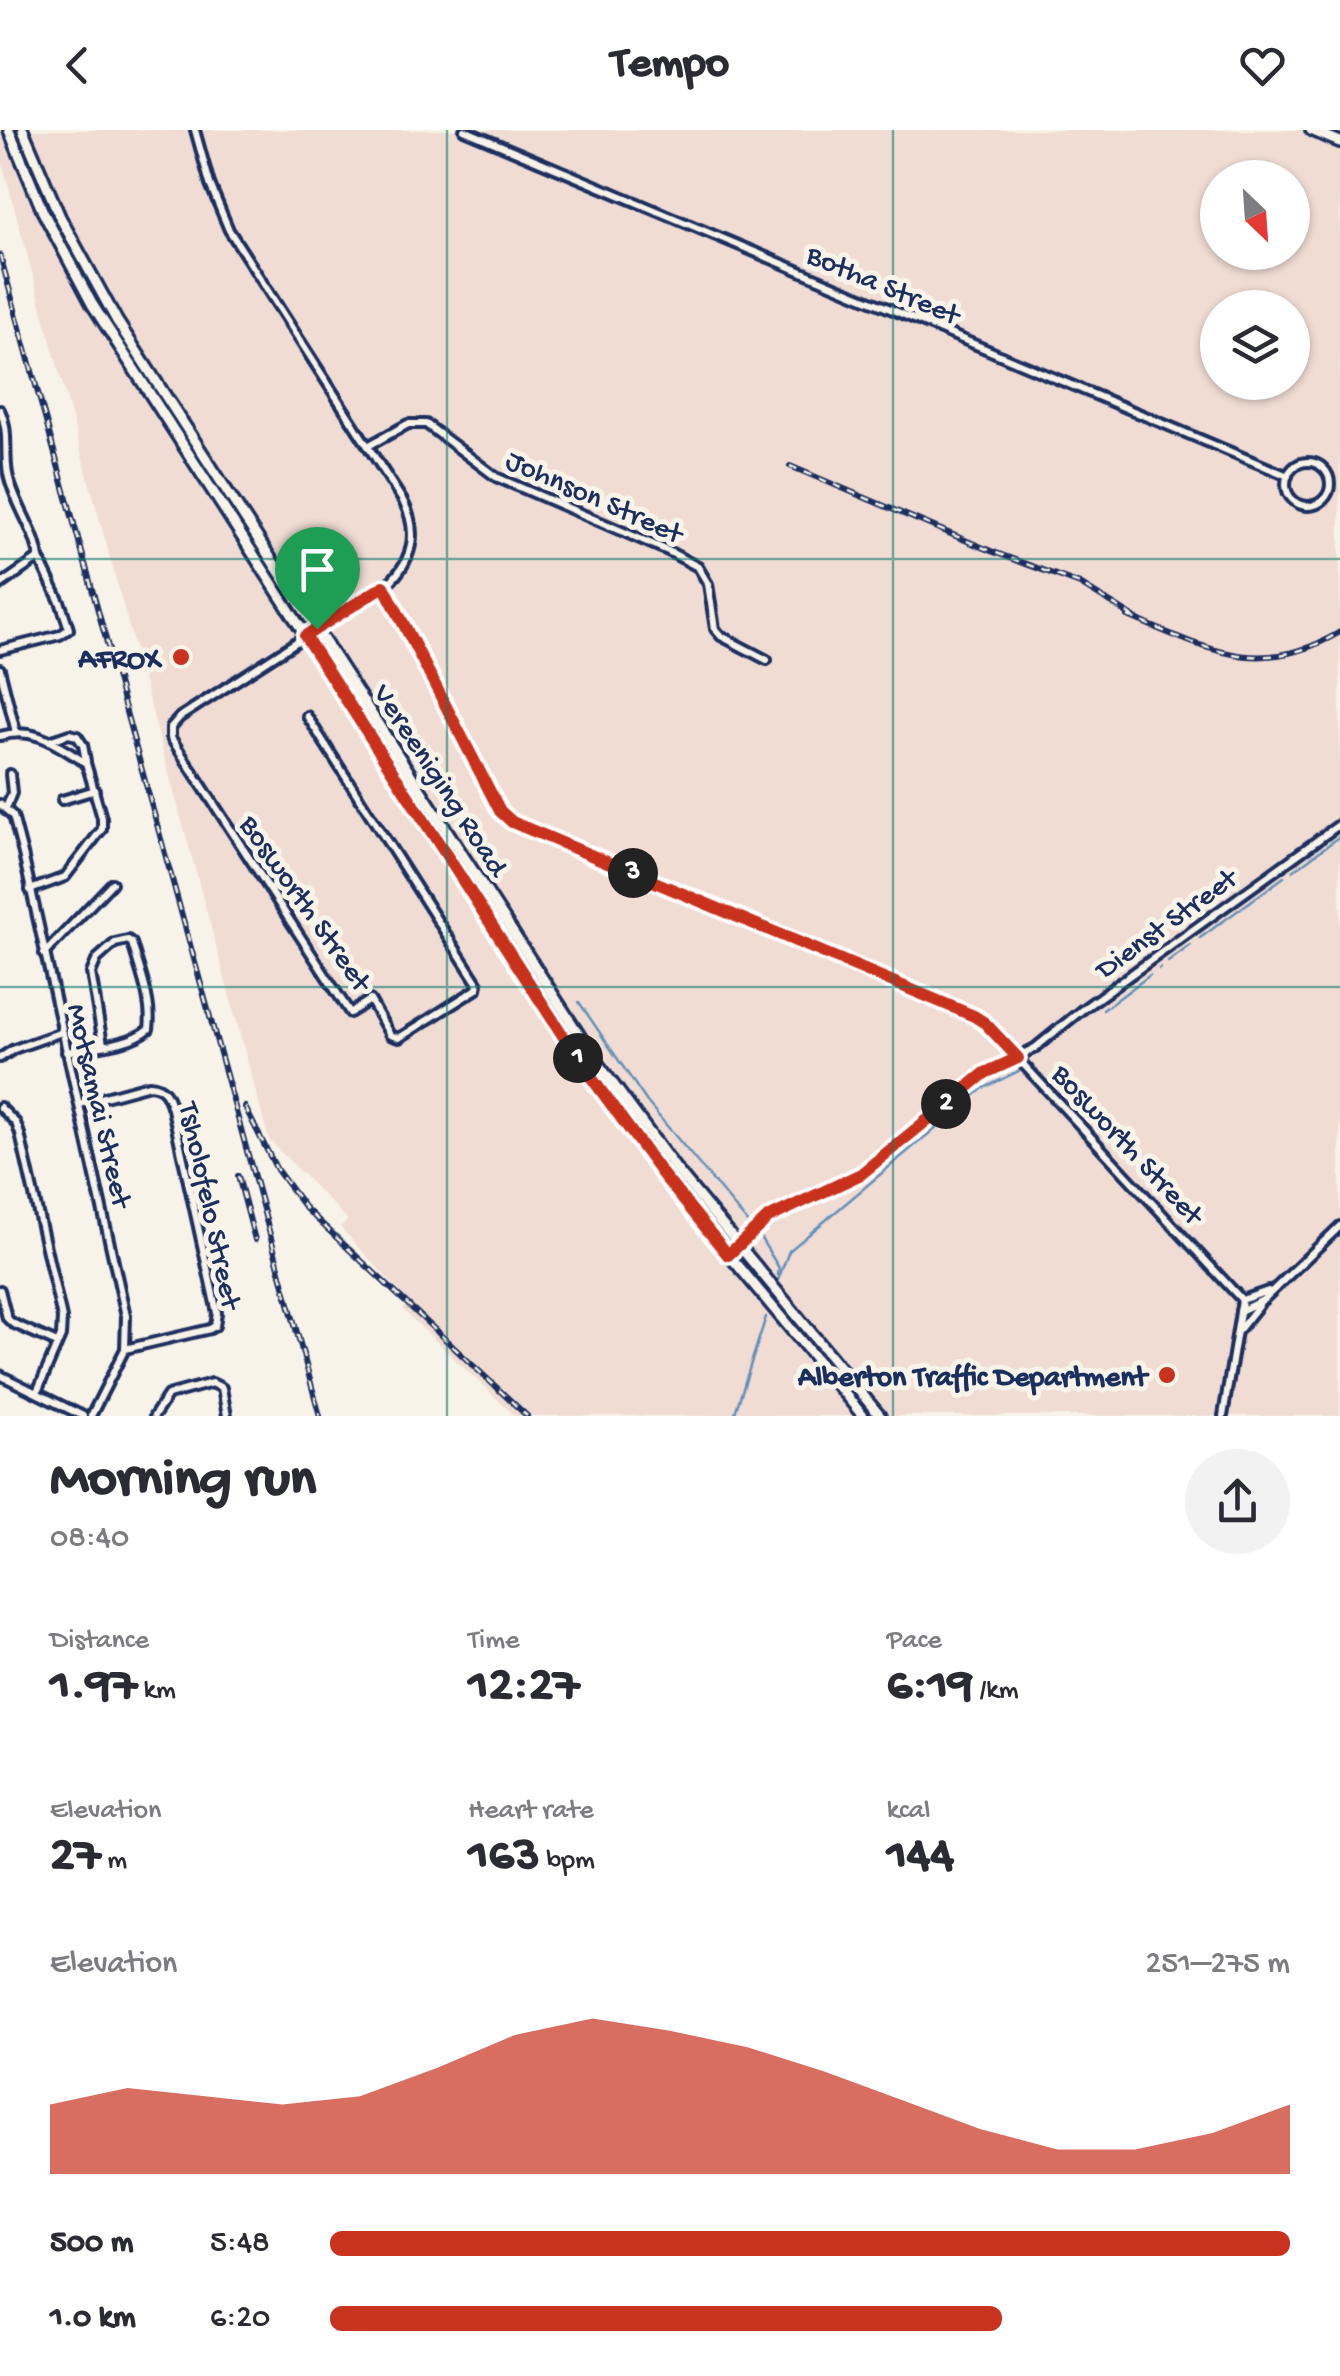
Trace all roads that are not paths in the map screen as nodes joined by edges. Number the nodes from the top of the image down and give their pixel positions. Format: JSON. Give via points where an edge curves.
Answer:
{"nodes":[{"id":1,"x":9,"y":130,"type":"edge"},
{"id":2,"x":23,"y":130,"type":"edge"},
{"id":3,"x":195,"y":130,"type":"edge"},
{"id":4,"x":464,"y":130,"type":"edge"},
{"id":5,"x":1311,"y":130,"type":"edge"},
{"id":6,"x":1340,"y":142,"type":"edge"},
{"id":7,"x":0,"y":410,"type":"edge"},
{"id":8,"x":368,"y":446,"type":"junction"},
{"id":9,"x":1288,"y":476,"type":"junction"},
{"id":10,"x":39,"y":558,"type":"junction"},
{"id":11,"x":0,"y":585,"type":"edge"},
{"id":12,"x":384,"y":586,"type":"junction"},
{"id":13,"x":317,"y":629,"type":"junction"},
{"id":14,"x":305,"y":636,"type":"junction"},
{"id":15,"x":0,"y":650,"type":"edge"},
{"id":16,"x":767,"y":660,"type":"dead end"},
{"id":17,"x":0,"y":668,"type":"edge"},
{"id":18,"x":2,"y":684,"type":"edge"},
{"id":19,"x":307,"y":716,"type":"dead end"},
{"id":20,"x":16,"y":732,"type":"junction"},
{"id":21,"x":0,"y":736,"type":"edge"},
{"id":22,"x":47,"y":741,"type":"junction"},
{"id":23,"x":86,"y":763,"type":"junction"},
{"id":24,"x":10,"y":774,"type":"dead end"},
{"id":25,"x":95,"y":790,"type":"junction"},
{"id":26,"x":62,"y":800,"type":"dead end"},
{"id":27,"x":3,"y":806,"type":"edge"},
{"id":28,"x":1340,"y":824,"type":"edge"},
{"id":29,"x":112,"y":883,"type":"dead end"},
{"id":30,"x":30,"y":890,"type":"junction"},
{"id":31,"x":44,"y":955,"type":"junction"},
{"id":32,"x":62,"y":1032,"type":"junction"},
{"id":33,"x":104,"y":1044,"type":"junction"},
{"id":34,"x":66,"y":1052,"type":"junction"},
{"id":35,"x":0,"y":1058,"type":"edge"},
{"id":36,"x":1018,"y":1058,"type":"junction"},
{"id":37,"x":78,"y":1104,"type":"junction"},
{"id":38,"x":0,"y":1107,"type":"edge"},
{"id":39,"x":1340,"y":1226,"type":"edge"},
{"id":40,"x":738,"y":1244,"type":"junction"},
{"id":41,"x":728,"y":1255,"type":"junction"},
{"id":42,"x":1273,"y":1288,"type":"junction"},
{"id":43,"x":0,"y":1290,"type":"edge"},
{"id":44,"x":1242,"y":1300,"type":"junction"},
{"id":45,"x":1263,"y":1300,"type":"junction"},
{"id":46,"x":1240,"y":1311,"type":"junction"},
{"id":47,"x":1236,"y":1336,"type":"junction"},
{"id":48,"x":57,"y":1344,"type":"junction"},
{"id":49,"x":125,"y":1349,"type":"junction"},
{"id":50,"x":0,"y":1375,"type":"edge"},
{"id":51,"x":37,"y":1392,"type":"junction"},
{"id":52,"x":84,"y":1416,"type":"edge"},
{"id":53,"x":91,"y":1416,"type":"edge"},
{"id":54,"x":154,"y":1416,"type":"edge"},
{"id":55,"x":226,"y":1416,"type":"edge"},
{"id":56,"x":863,"y":1416,"type":"edge"},
{"id":57,"x":880,"y":1416,"type":"edge"},
{"id":58,"x":1223,"y":1416,"type":"edge"}],
"edges":[{"from":1,"to":14,"type":"main road","name":"Vereeniging Road","via":[[82,287]]},
{"from":2,"to":13,"type":"main road","name":"Vereeniging Road","via":[[95,284]]},
{"from":3,"to":8,"type":"street","name":"Bosworth Street","via":[[229,230]]},
{"from":4,"to":9,"type":"street","name":"Botha Street"},
{"from":5,"to":6,"type":"main road"},
{"from":7,"to":10,"type":"street","via":[[10,479]]},
{"from":8,"to":12,"type":"street","name":"Bosworth Street","via":[[413,529],[406,561]]},
{"from":8,"to":16,"type":"street","name":"Johnson Street","via":[[408,424],[426,424],[496,477],[668,551],[703,572],[711,620],[721,636]]},
{"from":9,"to":9,"type":"street","via":[[1302,464],[1316,464],[1329,479],[1328,492],[1313,506],[1300,504],[1287,490]]},
{"from":10,"to":11,"type":"street"},
{"from":10,"to":15,"type":"street","via":[[68,629]]},
{"from":12,"to":13,"type":"street","name":"Bosworth Street"},
{"from":12,"to":36,"type":"street","name":"Bosworth Street","via":[[500,811],[512,822],[974,1016]]},
{"from":13,"to":14,"type":"street","name":"Bosworth Street"},
{"from":13,"to":40,"type":"main road","name":"Vereeniging Road","via":[[575,1030]]},
{"from":14,"to":19,"type":"street","name":"Bosworth Street","via":[[180,718],[171,738],[350,1013],[370,1000],[390,1035],[402,1037],[478,984]]},
{"from":14,"to":41,"type":"main road","name":"Vereeniging Road","via":[[580,1062]]},
{"from":17,"to":18,"type":"street"},
{"from":18,"to":20,"type":"street"},
{"from":20,"to":21,"type":"street"},
{"from":20,"to":22,"type":"street"},
{"from":22,"to":23,"type":"street"},
{"from":22,"to":23,"type":"street","via":[[77,736]]},
{"from":23,"to":25,"type":"street"},
{"from":24,"to":27,"type":"street","via":[[12,793]]},
{"from":25,"to":26,"type":"street"},
{"from":25,"to":30,"type":"street","via":[[102,818],[98,836],[65,877]]},
{"from":27,"to":30,"type":"street","name":"Motsamai Street","via":[[12,816]]},
{"from":28,"to":36,"type":"street","name":"Dienst Street"},
{"from":29,"to":31,"type":"street"},
{"from":30,"to":31,"type":"street","name":"Motsamai Street"},
{"from":31,"to":32,"type":"street","name":"Motsamai Street"},
{"from":32,"to":34,"type":"street","name":"Motsamai Street"},
{"from":32,"to":35,"type":"street"},
{"from":33,"to":33,"type":"street","via":[[144,1034],[150,1025],[128,940],[115,944],[90,973]]},
{"from":33,"to":34,"type":"street"},
{"from":34,"to":37,"type":"street","name":"Motsamai Street"},
{"from":36,"to":40,"type":"street","name":"Dienst Street","via":[[985,1073],[861,1174],[782,1210]]},
{"from":36,"to":44,"type":"street","name":"Bosworth Street"},
{"from":37,"to":49,"type":"street","name":"Motsamai Street","via":[[126,1316]]},
{"from":37,"to":49,"type":"street","name":"Tsholofelo Street","via":[[149,1086],[165,1091],[217,1313],[210,1330]]},
{"from":38,"to":48,"type":"street","via":[[16,1123],[24,1151],[62,1318]]},
{"from":39,"to":42,"type":"street"},
{"from":40,"to":41,"type":"street","name":"Dienst Street"},
{"from":40,"to":57,"type":"main road","name":"Vereeniging Road"},
{"from":41,"to":56,"type":"main road","name":"Vereeniging Road"},
{"from":42,"to":44,"type":"street"},
{"from":42,"to":45,"type":"street"},
{"from":43,"to":48,"type":"street","via":[[12,1323]]},
{"from":44,"to":46,"type":"street"},
{"from":45,"to":46,"type":"street"},
{"from":45,"to":47,"type":"street"},
{"from":46,"to":47,"type":"street"},
{"from":47,"to":58,"type":"street"},
{"from":48,"to":51,"type":"street"},
{"from":49,"to":53,"type":"street"},
{"from":50,"to":51,"type":"street"},
{"from":51,"to":52,"type":"street"},
{"from":54,"to":55,"type":"street","via":[[168,1394],[217,1383]]}]}
